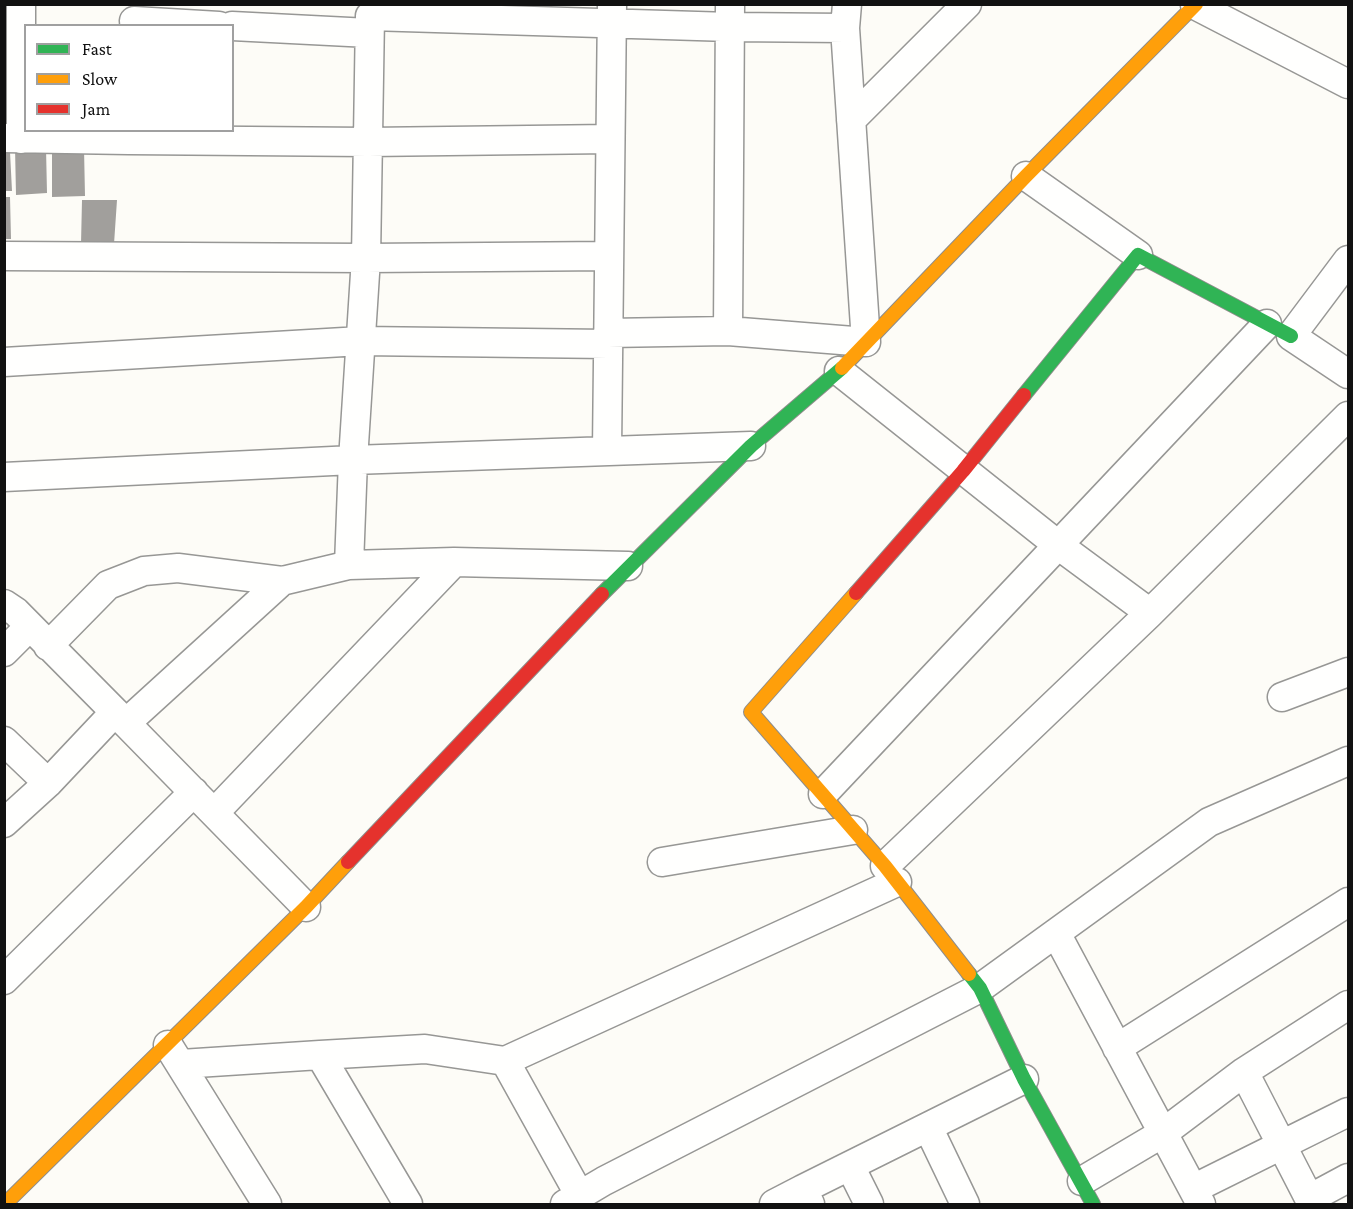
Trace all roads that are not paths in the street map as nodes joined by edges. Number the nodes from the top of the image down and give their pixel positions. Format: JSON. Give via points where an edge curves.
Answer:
{"nodes":[{"id":1,"x":21,"y":4,"type":"edge"},
{"id":2,"x":967,"y":4,"type":"edge"},
{"id":3,"x":1196,"y":5,"type":"edge"},
{"id":4,"x":612,"y":14,"type":"edge"},
{"id":5,"x":730,"y":16,"type":"edge"},
{"id":6,"x":846,"y":16,"type":"edge"},
{"id":7,"x":134,"y":17,"type":"edge"},
{"id":8,"x":370,"y":18,"type":"edge"},
{"id":9,"x":200,"y":24,"type":"edge"},
{"id":10,"x":234,"y":26,"type":"edge"},
{"id":11,"x":1348,"y":84,"type":"edge"},
{"id":12,"x":851,"y":120,"type":"junction"},
{"id":13,"x":129,"y":135,"type":"edge"},
{"id":14,"x":13,"y":138,"type":"edge"},
{"id":15,"x":610,"y":139,"type":"junction"},
{"id":16,"x":368,"y":142,"type":"junction"},
{"id":17,"x":1026,"y":176,"type":"junction"},
{"id":18,"x":1138,"y":255,"type":"junction"},
{"id":19,"x":4,"y":256,"type":"edge"},
{"id":20,"x":609,"y":256,"type":"junction"},
{"id":21,"x":366,"y":258,"type":"junction"},
{"id":22,"x":1348,"y":260,"type":"edge"},
{"id":23,"x":1279,"y":330,"type":"junction"},
{"id":24,"x":728,"y":331,"type":"junction"},
{"id":25,"x":608,"y":338,"type":"junction"},
{"id":26,"x":361,"y":341,"type":"junction"},
{"id":27,"x":866,"y":342,"type":"junction"},
{"id":28,"x":4,"y":362,"type":"edge"},
{"id":29,"x":839,"y":371,"type":"junction"},
{"id":30,"x":1348,"y":374,"type":"edge"},
{"id":31,"x":1348,"y":416,"type":"edge"},
{"id":32,"x":751,"y":446,"type":"junction"},
{"id":33,"x":607,"y":450,"type":"junction"},
{"id":34,"x":353,"y":460,"type":"junction"},
{"id":35,"x":963,"y":471,"type":"junction"},
{"id":36,"x":4,"y":477,"type":"edge"},
{"id":37,"x":1058,"y":545,"type":"junction"},
{"id":38,"x":454,"y":562,"type":"junction"},
{"id":39,"x":349,"y":565,"type":"junction"},
{"id":40,"x":628,"y":566,"type":"junction"},
{"id":41,"x":282,"y":581,"type":"junction"},
{"id":42,"x":4,"y":604,"type":"edge"},
{"id":43,"x":1150,"y":613,"type":"junction"},
{"id":44,"x":38,"y":636,"type":"junction"},
{"id":45,"x":4,"y":652,"type":"edge"},
{"id":46,"x":1348,"y":672,"type":"edge"},
{"id":47,"x":1282,"y":697,"type":"dead end"},
{"id":48,"x":121,"y":718,"type":"junction"},
{"id":49,"x":4,"y":741,"type":"edge"},
{"id":50,"x":1348,"y":762,"type":"edge"},
{"id":51,"x":48,"y":783,"type":"junction"},
{"id":52,"x":194,"y":792,"type":"junction"},
{"id":53,"x":823,"y":794,"type":"junction"},
{"id":54,"x":214,"y":813,"type":"junction"},
{"id":55,"x":4,"y":823,"type":"edge"},
{"id":56,"x":853,"y":830,"type":"junction"},
{"id":57,"x":662,"y":862,"type":"dead end"},
{"id":58,"x":891,"y":874,"type":"junction"},
{"id":59,"x":1348,"y":902,"type":"edge"},
{"id":60,"x":306,"y":907,"type":"junction"},
{"id":61,"x":1056,"y":933,"type":"junction"},
{"id":62,"x":4,"y":980,"type":"edge"},
{"id":63,"x":980,"y":988,"type":"junction"},
{"id":64,"x":1348,"y":1005,"type":"edge"},
{"id":65,"x":1117,"y":1048,"type":"junction"},
{"id":66,"x":175,"y":1054,"type":"junction"},
{"id":67,"x":320,"y":1055,"type":"junction"},
{"id":68,"x":505,"y":1061,"type":"junction"},
{"id":69,"x":1244,"y":1071,"type":"junction"},
{"id":70,"x":1024,"y":1079,"type":"junction"},
{"id":71,"x":1348,"y":1112,"type":"edge"},
{"id":72,"x":928,"y":1127,"type":"junction"},
{"id":73,"x":1163,"y":1133,"type":"junction"},
{"id":74,"x":1282,"y":1144,"type":"junction"},
{"id":75,"x":850,"y":1166,"type":"junction"},
{"id":76,"x":1348,"y":1178,"type":"edge"},
{"id":77,"x":609,"y":1193,"type":"edge"},
{"id":78,"x":1088,"y":1193,"type":"edge"},
{"id":79,"x":806,"y":1197,"type":"edge"},
{"id":80,"x":1197,"y":1197,"type":"edge"},
{"id":81,"x":572,"y":1200,"type":"edge"},
{"id":82,"x":1310,"y":1202,"type":"edge"},
{"id":83,"x":4,"y":1204,"type":"edge"},
{"id":84,"x":267,"y":1204,"type":"edge"},
{"id":85,"x":408,"y":1204,"type":"edge"},
{"id":86,"x":774,"y":1204,"type":"edge"},
{"id":87,"x":869,"y":1204,"type":"edge"},
{"id":88,"x":965,"y":1204,"type":"edge"}],
"edges":[{"from":1,"to":14,"type":"street"},
{"from":2,"to":12,"type":"street"},
{"from":3,"to":11,"type":"street"},
{"from":3,"to":17,"type":"street"},
{"from":4,"to":5,"type":"street"},
{"from":4,"to":8,"type":"street"},
{"from":4,"to":15,"type":"street"},
{"from":5,"to":6,"type":"street"},
{"from":5,"to":24,"type":"street"},
{"from":6,"to":12,"type":"street"},
{"from":7,"to":9,"type":"street"},
{"from":8,"to":10,"type":"street"},
{"from":8,"to":16,"type":"street"},
{"from":12,"to":27,"type":"street"},
{"from":13,"to":14,"type":"street"},
{"from":13,"to":16,"type":"street"},
{"from":15,"to":16,"type":"street"},
{"from":15,"to":20,"type":"street"},
{"from":16,"to":21,"type":"street"},
{"from":17,"to":18,"type":"street"},
{"from":17,"to":27,"type":"street"},
{"from":18,"to":23,"type":"street"},
{"from":18,"to":35,"type":"street"},
{"from":19,"to":21,"type":"street"},
{"from":20,"to":21,"type":"street"},
{"from":20,"to":25,"type":"street"},
{"from":21,"to":26,"type":"street"},
{"from":22,"to":23,"type":"street"},
{"from":23,"to":30,"type":"street"},
{"from":23,"to":37,"type":"street"},
{"from":24,"to":25,"type":"street"},
{"from":24,"to":27,"type":"street"},
{"from":25,"to":26,"type":"street"},
{"from":25,"to":33,"type":"street"},
{"from":26,"to":28,"type":"street"},
{"from":26,"to":34,"type":"street"},
{"from":27,"to":29,"type":"street"},
{"from":29,"to":32,"type":"street"},
{"from":29,"to":35,"type":"street"},
{"from":31,"to":43,"type":"street"},
{"from":32,"to":33,"type":"street"},
{"from":32,"to":40,"type":"street"},
{"from":33,"to":34,"type":"street"},
{"from":34,"to":36,"type":"street"},
{"from":34,"to":39,"type":"street"},
{"from":35,"to":37,"type":"street"},
{"from":35,"to":53,"type":"street","via":[[751,712]]},
{"from":37,"to":43,"type":"street"},
{"from":37,"to":53,"type":"street"},
{"from":38,"to":39,"type":"street"},
{"from":38,"to":40,"type":"street"},
{"from":38,"to":54,"type":"street"},
{"from":39,"to":41,"type":"street"},
{"from":40,"to":60,"type":"street"},
{"from":41,"to":44,"type":"street","via":[[178,568],[144,571],[108,585]]},
{"from":41,"to":48,"type":"street"},
{"from":42,"to":44,"type":"street"},
{"from":43,"to":58,"type":"street"},
{"from":44,"to":45,"type":"street"},
{"from":44,"to":48,"type":"street"},
{"from":46,"to":47,"type":"street"},
{"from":48,"to":51,"type":"street"},
{"from":48,"to":52,"type":"street"},
{"from":49,"to":51,"type":"street"},
{"from":50,"to":61,"type":"street","via":[[1209,822]]},
{"from":51,"to":55,"type":"street"},
{"from":52,"to":54,"type":"street"},
{"from":52,"to":62,"type":"street"},
{"from":53,"to":56,"type":"street"},
{"from":54,"to":60,"type":"street"},
{"from":56,"to":57,"type":"street"},
{"from":56,"to":58,"type":"street"},
{"from":58,"to":63,"type":"street"},
{"from":58,"to":68,"type":"street"},
{"from":59,"to":65,"type":"street"},
{"from":60,"to":66,"type":"street"},
{"from":61,"to":63,"type":"street"},
{"from":61,"to":65,"type":"street"},
{"from":63,"to":70,"type":"street"},
{"from":63,"to":77,"type":"street"},
{"from":64,"to":69,"type":"street"},
{"from":65,"to":73,"type":"street"},
{"from":66,"to":67,"type":"street"},
{"from":66,"to":83,"type":"street"},
{"from":66,"to":84,"type":"street"},
{"from":67,"to":68,"type":"street","via":[[425,1049]]},
{"from":67,"to":85,"type":"street"},
{"from":68,"to":81,"type":"street"},
{"from":69,"to":73,"type":"street"},
{"from":69,"to":74,"type":"street"},
{"from":70,"to":72,"type":"street"},
{"from":70,"to":78,"type":"street"},
{"from":71,"to":74,"type":"street"},
{"from":72,"to":75,"type":"street"},
{"from":72,"to":88,"type":"street"},
{"from":73,"to":78,"type":"street"},
{"from":73,"to":80,"type":"street"},
{"from":74,"to":80,"type":"street"},
{"from":74,"to":82,"type":"street"},
{"from":75,"to":79,"type":"street"},
{"from":75,"to":87,"type":"street"},
{"from":76,"to":82,"type":"street"},
{"from":77,"to":81,"type":"street"},
{"from":79,"to":86,"type":"street"}]}
